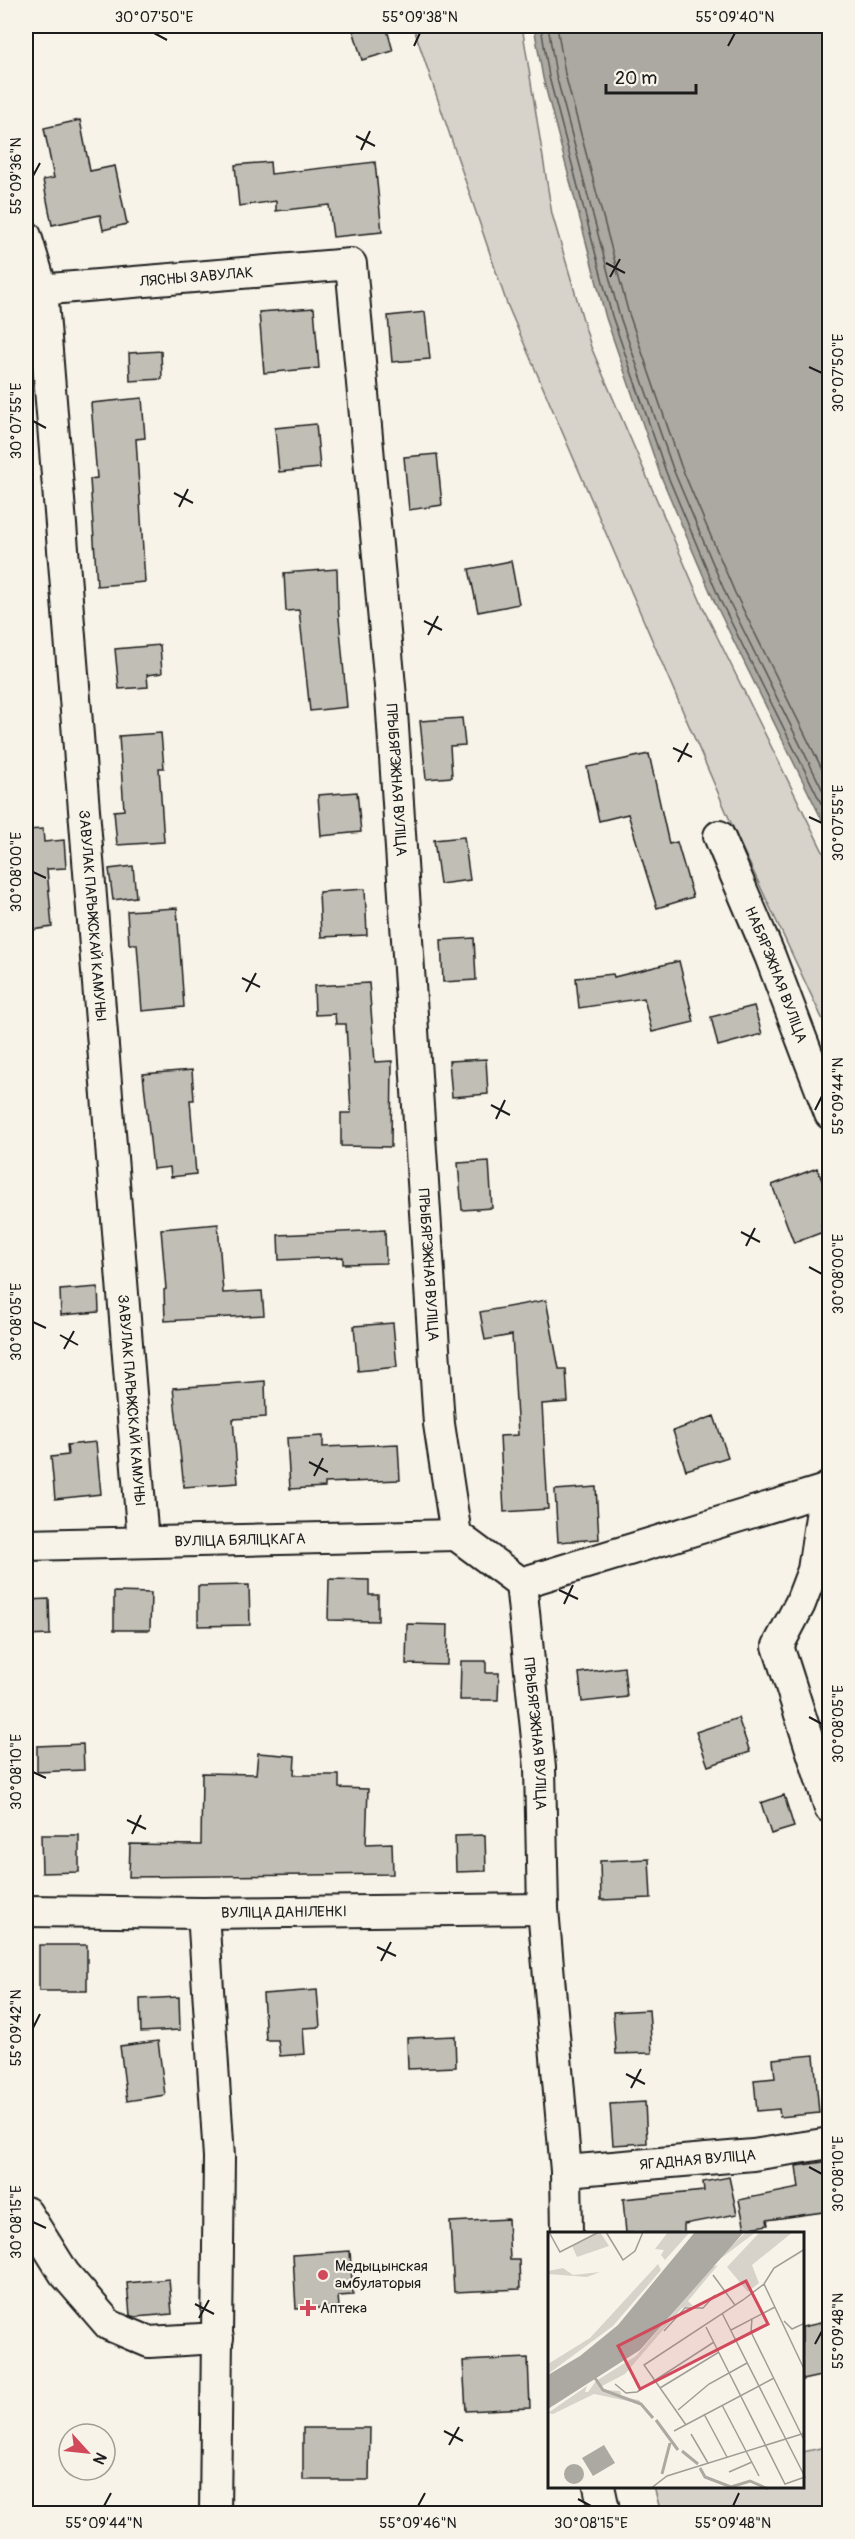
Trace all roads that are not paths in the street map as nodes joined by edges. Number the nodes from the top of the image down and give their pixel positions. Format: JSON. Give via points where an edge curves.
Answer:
{"nodes":[{"id":1,"x":26,"y":236,"type":"edge"},
{"id":2,"x":351,"y":264,"type":"joint"},
{"id":3,"x":34,"y":290,"type":"edge"},
{"id":4,"x":719,"y":836,"type":"dead end"},
{"id":5,"x":830,"y":1114,"type":"edge"},
{"id":6,"x":827,"y":1488,"type":"edge"},
{"id":7,"x":456,"y":1535,"type":"junction"},
{"id":8,"x":143,"y":1542,"type":"junction"},
{"id":9,"x":26,"y":1545,"type":"edge"},
{"id":10,"x":521,"y":1583,"type":"junction"},
{"id":11,"x":830,"y":1808,"type":"edge"},
{"id":12,"x":543,"y":1909,"type":"junction"},
{"id":13,"x":26,"y":1911,"type":"edge"},
{"id":14,"x":203,"y":1913,"type":"junction"},
{"id":15,"x":830,"y":2143,"type":"edge"},
{"id":16,"x":566,"y":2171,"type":"junction"},
{"id":17,"x":26,"y":2212,"type":"edge"},
{"id":18,"x":567,"y":2232,"type":"edge"},
{"id":19,"x":218,"y":2338,"type":"junction"},
{"id":20,"x":599,"y":2488,"type":"edge"},
{"id":21,"x":215,"y":2514,"type":"edge"},
{"id":22,"x":605,"y":2514,"type":"edge"}],
"edges":[{"from":1,"to":3,"type":"street"},
{"from":2,"to":3,"type":"street","name":"ЛЯСНЫ ЗАВУЛАК"},
{"from":2,"to":7,"type":"street","name":"ПРЫБЯРЭЖНАЯ ВУЛІЦА","via":[[392,697],[439,1424]]},
{"from":3,"to":8,"type":"street","name":"ЗАВУЛАК ПАРЫЖСКАЙ КАМУНЫ"},
{"from":4,"to":5,"type":"street","name":"НАБЯРЭЖНАЯ ВУЛІЦА"},
{"from":6,"to":10,"type":"street"},
{"from":6,"to":11,"type":"street","via":[[813,1570],[778,1646]]},
{"from":7,"to":8,"type":"street","name":"ВУЛІЦА БЯЛІЦКАГА"},
{"from":7,"to":10,"type":"street"},
{"from":8,"to":9,"type":"street","name":"ВУЛІЦА БЯЛІЦКАГА"},
{"from":10,"to":12,"type":"street","name":"ПРЫБЯРЭЖНАЯ ВУЛІЦА","via":[[540,1768]]},
{"from":12,"to":14,"type":"street","name":"ВУЛІЦА ДАНІЛЕНКІ"},
{"from":12,"to":16,"type":"street","name":"ПРЫБЯРЭЖНАЯ ВУЛІЦА"},
{"from":13,"to":14,"type":"street","name":"ВУЛІЦА ДАНІЛЕНКІ"},
{"from":14,"to":19,"type":"street","via":[[219,2157]]},
{"from":15,"to":16,"type":"street","name":"ЯГАДНАЯ ВУЛІЦА","via":[[753,2155]]},
{"from":16,"to":18,"type":"street","name":"ПРЫБЯРЭЖНАЯ ВУЛІЦА"},
{"from":17,"to":19,"type":"street","via":[[63,2272],[109,2325],[149,2342]]},
{"from":19,"to":21,"type":"street"},
{"from":20,"to":22,"type":"street"}]}
